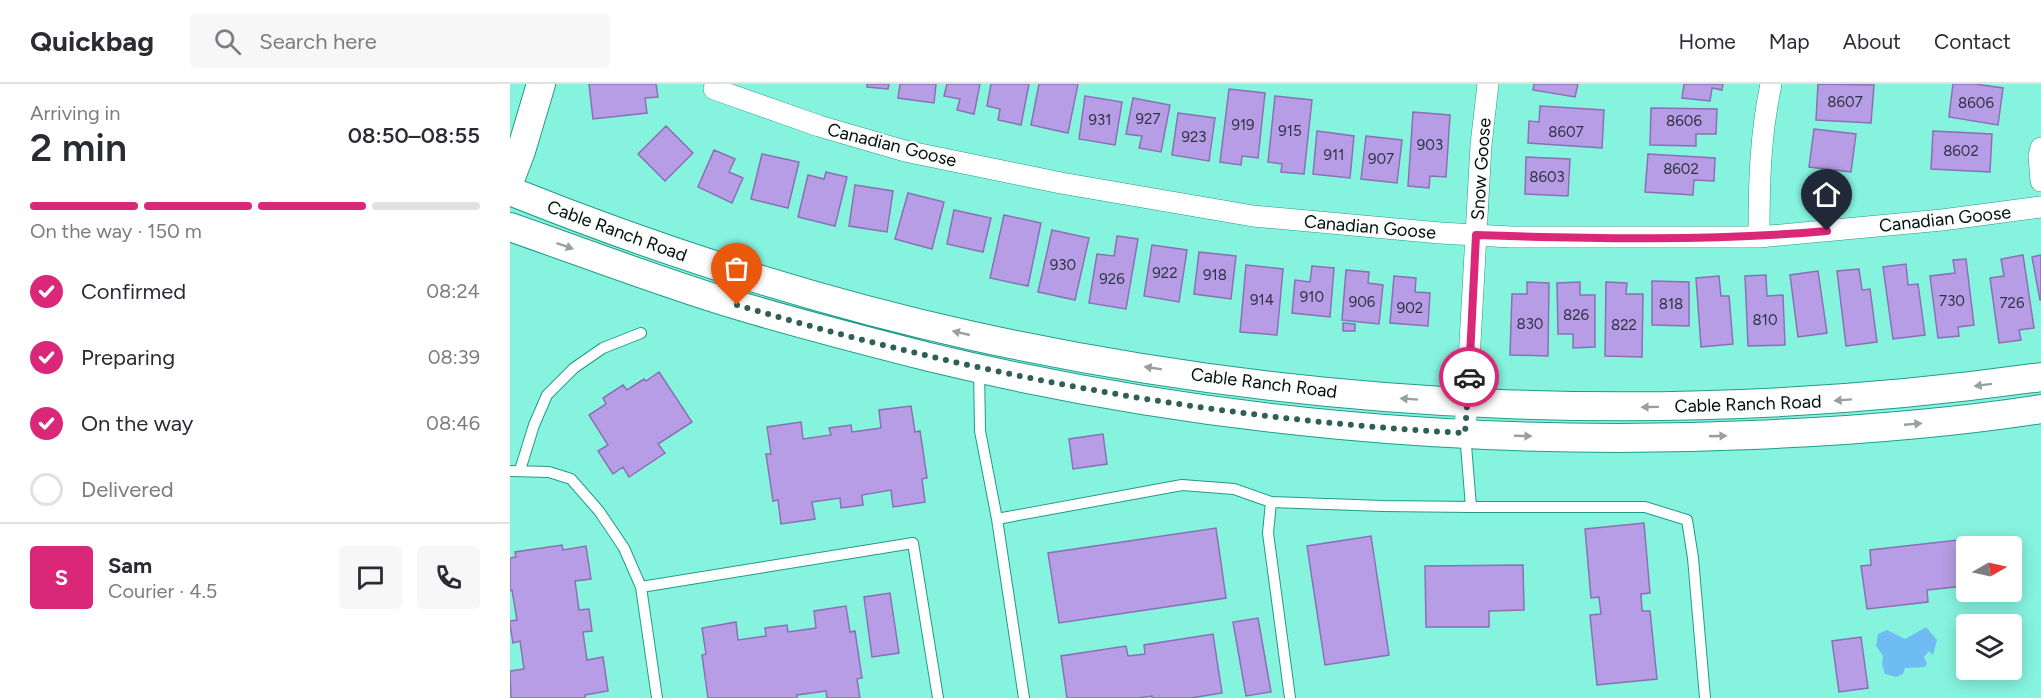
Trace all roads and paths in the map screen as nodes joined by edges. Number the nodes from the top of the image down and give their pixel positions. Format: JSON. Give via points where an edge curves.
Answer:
{"nodes":[{"id":1,"x":541,"y":84,"type":"edge"},
{"id":2,"x":1488,"y":84,"type":"edge"},
{"id":3,"x":1771,"y":84,"type":"edge"},
{"id":4,"x":715,"y":86,"type":"edge"},
{"id":5,"x":2041,"y":148,"type":"edge"},
{"id":6,"x":510,"y":180,"type":"edge"},
{"id":7,"x":2041,"y":181,"type":"edge"},
{"id":8,"x":510,"y":191,"type":"edge"},
{"id":9,"x":2041,"y":207,"type":"edge"},
{"id":10,"x":510,"y":227,"type":"edge"},
{"id":11,"x":1476,"y":235,"type":"junction"},
{"id":12,"x":1759,"y":237,"type":"junction"},
{"id":13,"x":641,"y":333,"type":"dead end"},
{"id":14,"x":979,"y":368,"type":"junction"},
{"id":15,"x":2041,"y":377,"type":"edge"},
{"id":16,"x":1468,"y":402,"type":"junction"},
{"id":17,"x":2041,"y":409,"type":"edge"},
{"id":18,"x":1465,"y":433,"type":"junction"},
{"id":19,"x":515,"y":470,"type":"edge"},
{"id":20,"x":1271,"y":502,"type":"junction"},
{"id":21,"x":1471,"y":507,"type":"junction"},
{"id":22,"x":997,"y":519,"type":"junction"},
{"id":23,"x":641,"y":587,"type":"junction"},
{"id":24,"x":657,"y":698,"type":"edge"},
{"id":25,"x":938,"y":698,"type":"edge"},
{"id":26,"x":1024,"y":698,"type":"edge"},
{"id":27,"x":1290,"y":698,"type":"edge"},
{"id":28,"x":1705,"y":698,"type":"edge"}],
"edges":[{"from":1,"to":6,"type":"street"},
{"from":2,"to":11,"type":"street","name":"Snow Goose"},
{"from":3,"to":12,"type":"street","via":[[1759,168]]},
{"from":4,"to":11,"type":"street","name":"Canadian Goose","via":[[819,126],[904,151],[1061,183],[1253,216]]},
{"from":5,"to":7,"type":"street"},
{"from":16,"to":8,"type":"street","name":"Cable Ranch Road","one_way":true,"via":[[1372,396],[1212,377],[964,334],[705,262]]},
{"from":9,"to":12,"type":"street","name":"Canadian Goose"},
{"from":10,"to":14,"type":"street","name":"Cable Ranch Road","one_way":true,"via":[[720,300]]},
{"from":11,"to":12,"type":"street","name":"Canadian Goose"},
{"from":11,"to":16,"type":"street","name":"Snow Goose"},
{"from":13,"to":19,"type":"lane","via":[[603,348],[574,368],[547,395]]},
{"from":14,"to":18,"type":"street","name":"Cable Ranch Road","via":[[1081,389],[1252,415]]},
{"from":14,"to":22,"type":"lane","via":[[980,431]]},
{"from":15,"to":16,"type":"street","name":"Cable Ranch Road","one_way":true,"via":[[1893,395],[1727,406],[1594,407]]},
{"from":16,"to":18,"type":"street","name":"Snow Goose"},
{"from":18,"to":17,"type":"street","name":"Cable Ranch Road","one_way":true,"via":[[1521,437],[1726,436],[1887,427]]},
{"from":18,"to":21,"type":"lane"},
{"from":19,"to":23,"type":"lane","via":[[571,478],[624,548]]},
{"from":20,"to":21,"type":"lane"},
{"from":20,"to":22,"type":"lane","via":[[1234,489],[1182,485]]},
{"from":20,"to":27,"type":"lane","via":[[1268,533]]},
{"from":21,"to":28,"type":"lane","via":[[1645,507],[1687,520]]},
{"from":22,"to":26,"type":"lane"},
{"from":23,"to":24,"type":"lane"},
{"from":23,"to":25,"type":"lane","via":[[913,543]]}]}
